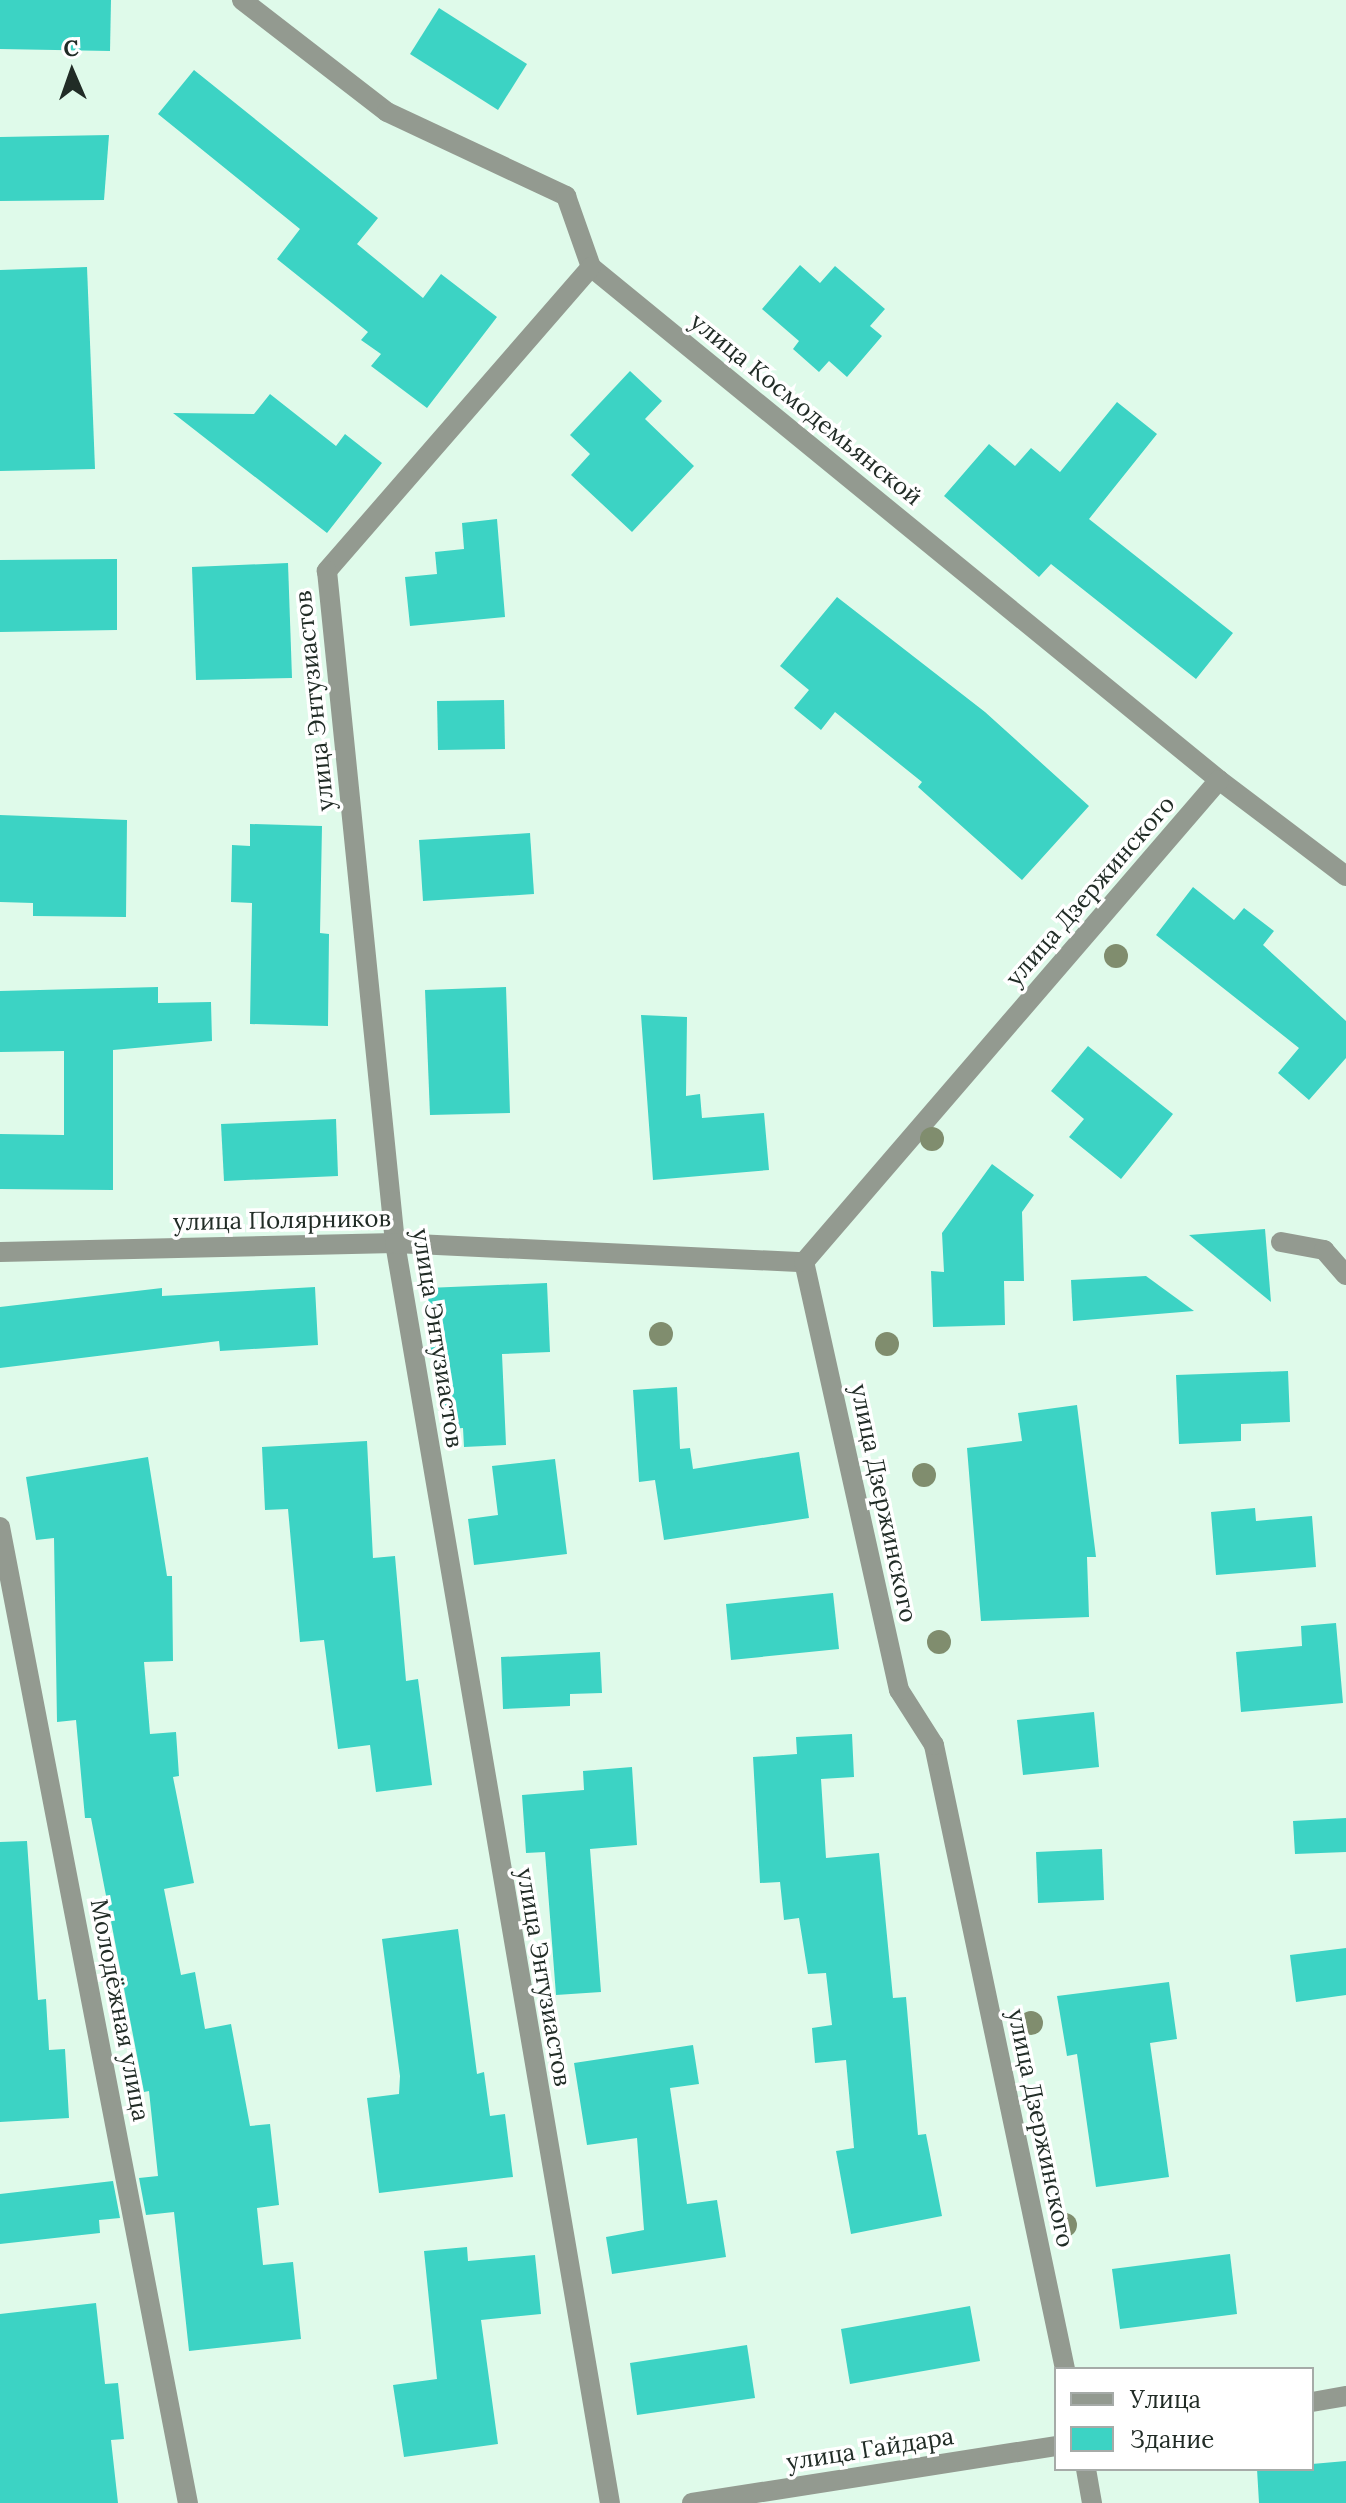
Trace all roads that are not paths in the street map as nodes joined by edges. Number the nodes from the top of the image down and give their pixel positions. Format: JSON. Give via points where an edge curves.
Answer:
{"nodes":[{"id":1,"x":242,"y":0,"type":"edge"},
{"id":2,"x":591,"y":267,"type":"junction"},
{"id":3,"x":1219,"y":780,"type":"junction"},
{"id":4,"x":1346,"y":876,"type":"edge"},
{"id":5,"x":1281,"y":1242,"type":"dead end"},
{"id":6,"x":395,"y":1243,"type":"junction"},
{"id":7,"x":0,"y":1252,"type":"edge"},
{"id":8,"x":804,"y":1262,"type":"junction"},
{"id":9,"x":1346,"y":1275,"type":"edge"},
{"id":10,"x":0,"y":1527,"type":"edge"},
{"id":11,"x":1065,"y":2367,"type":"edge"},
{"id":12,"x":1346,"y":2396,"type":"edge"},
{"id":13,"x":1314,"y":2402,"type":"edge"},
{"id":14,"x":1054,"y":2446,"type":"edge"},
{"id":15,"x":1086,"y":2471,"type":"edge"},
{"id":16,"x":188,"y":2503,"type":"edge"},
{"id":17,"x":610,"y":2503,"type":"edge"},
{"id":18,"x":692,"y":2503,"type":"edge"},
{"id":19,"x":1092,"y":2503,"type":"edge"}],
"edges":[{"from":1,"to":2,"type":"street","via":[[387,112],[566,196]]},
{"from":2,"to":3,"type":"street","name":"улица Космодемьянской"},
{"from":2,"to":6,"type":"street","name":"улица Энтузиастов","via":[[327,571]]},
{"from":3,"to":4,"type":"street","name":"улица Космодемьянской"},
{"from":3,"to":8,"type":"street","name":"улица Дзержинского"},
{"from":5,"to":9,"type":"street","via":[[1324,1250]]},
{"from":6,"to":7,"type":"street","name":"улица Полярников"},
{"from":6,"to":8,"type":"street","name":"улица Полярников"},
{"from":6,"to":17,"type":"street","name":"улица Энтузиастов"},
{"from":8,"to":11,"type":"street","name":"улица Дзержинского","via":[[899,1690],[934,1745]]},
{"from":10,"to":16,"type":"street","name":"Молодёжная улица"},
{"from":12,"to":13,"type":"street"},
{"from":14,"to":18,"type":"street","name":"улица Гайдара"},
{"from":15,"to":19,"type":"street"}]}
